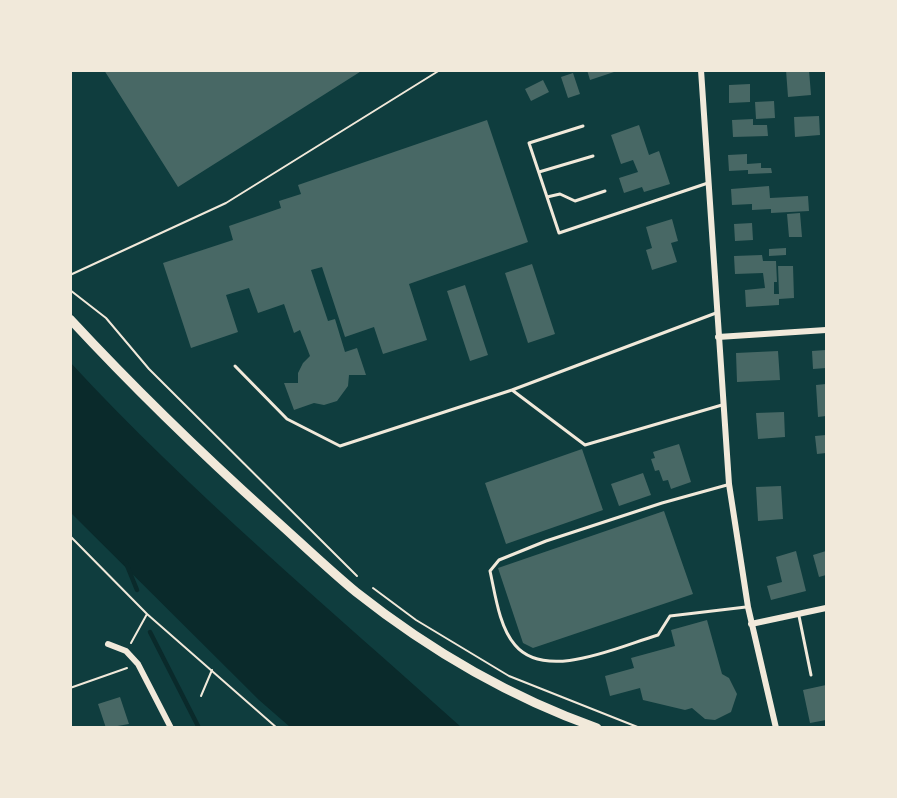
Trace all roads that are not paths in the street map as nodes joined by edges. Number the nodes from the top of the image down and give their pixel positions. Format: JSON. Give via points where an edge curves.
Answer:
{"nodes":[{"id":1,"x":703,"y":71,"type":"edge"},
{"id":2,"x":583,"y":126,"type":"dead end"},
{"id":3,"x":593,"y":156,"type":"dead end"},
{"id":4,"x":539,"y":172,"type":"junction"},
{"id":5,"x":708,"y":183,"type":"junction"},
{"id":6,"x":605,"y":191,"type":"dead end"},
{"id":7,"x":547,"y":197,"type":"junction"},
{"id":8,"x":716,"y":313,"type":"junction"},
{"id":9,"x":70,"y":319,"type":"edge"},
{"id":10,"x":826,"y":330,"type":"edge"},
{"id":11,"x":718,"y":337,"type":"junction"},
{"id":12,"x":235,"y":366,"type":"dead end"},
{"id":13,"x":512,"y":390,"type":"junction"},
{"id":14,"x":722,"y":405,"type":"junction"},
{"id":15,"x":729,"y":484,"type":"junction"},
{"id":16,"x":748,"y":607,"type":"junction"},
{"id":17,"x":826,"y":608,"type":"edge"},
{"id":18,"x":798,"y":614,"type":"junction"},
{"id":19,"x":752,"y":624,"type":"junction"},
{"id":20,"x":108,"y":644,"type":"dead end"},
{"id":21,"x":811,"y":675,"type":"dead end"},
{"id":22,"x":171,"y":728,"type":"edge"},
{"id":23,"x":597,"y":728,"type":"edge"},
{"id":24,"x":776,"y":728,"type":"edge"}],
"edges":[{"from":1,"to":5,"type":"street"},
{"from":2,"to":4,"type":"lane","via":[[529,142]]},
{"from":3,"to":4,"type":"lane"},
{"from":4,"to":7,"type":"lane"},
{"from":5,"to":7,"type":"lane","via":[[559,233]]},
{"from":5,"to":8,"type":"street"},
{"from":6,"to":7,"type":"lane","via":[[575,201],[560,194]]},
{"from":8,"to":11,"type":"street"},
{"from":8,"to":13,"type":"lane"},
{"from":9,"to":23,"type":"main road","via":[[243,491],[356,591],[478,674]]},
{"from":10,"to":11,"type":"street"},
{"from":11,"to":14,"type":"street"},
{"from":12,"to":13,"type":"lane","via":[[287,419],[339,446]]},
{"from":13,"to":14,"type":"lane","via":[[585,445]]},
{"from":14,"to":15,"type":"street"},
{"from":15,"to":16,"type":"street"},
{"from":15,"to":16,"type":"lane","via":[[546,541],[499,560],[490,571],[515,646],[545,662],[569,662],[658,634],[670,616]]},
{"from":16,"to":19,"type":"street"},
{"from":17,"to":18,"type":"street"},
{"from":18,"to":19,"type":"street"},
{"from":18,"to":21,"type":"lane"},
{"from":19,"to":24,"type":"street"},
{"from":20,"to":22,"type":"street","via":[[126,651],[138,664]]}]}
